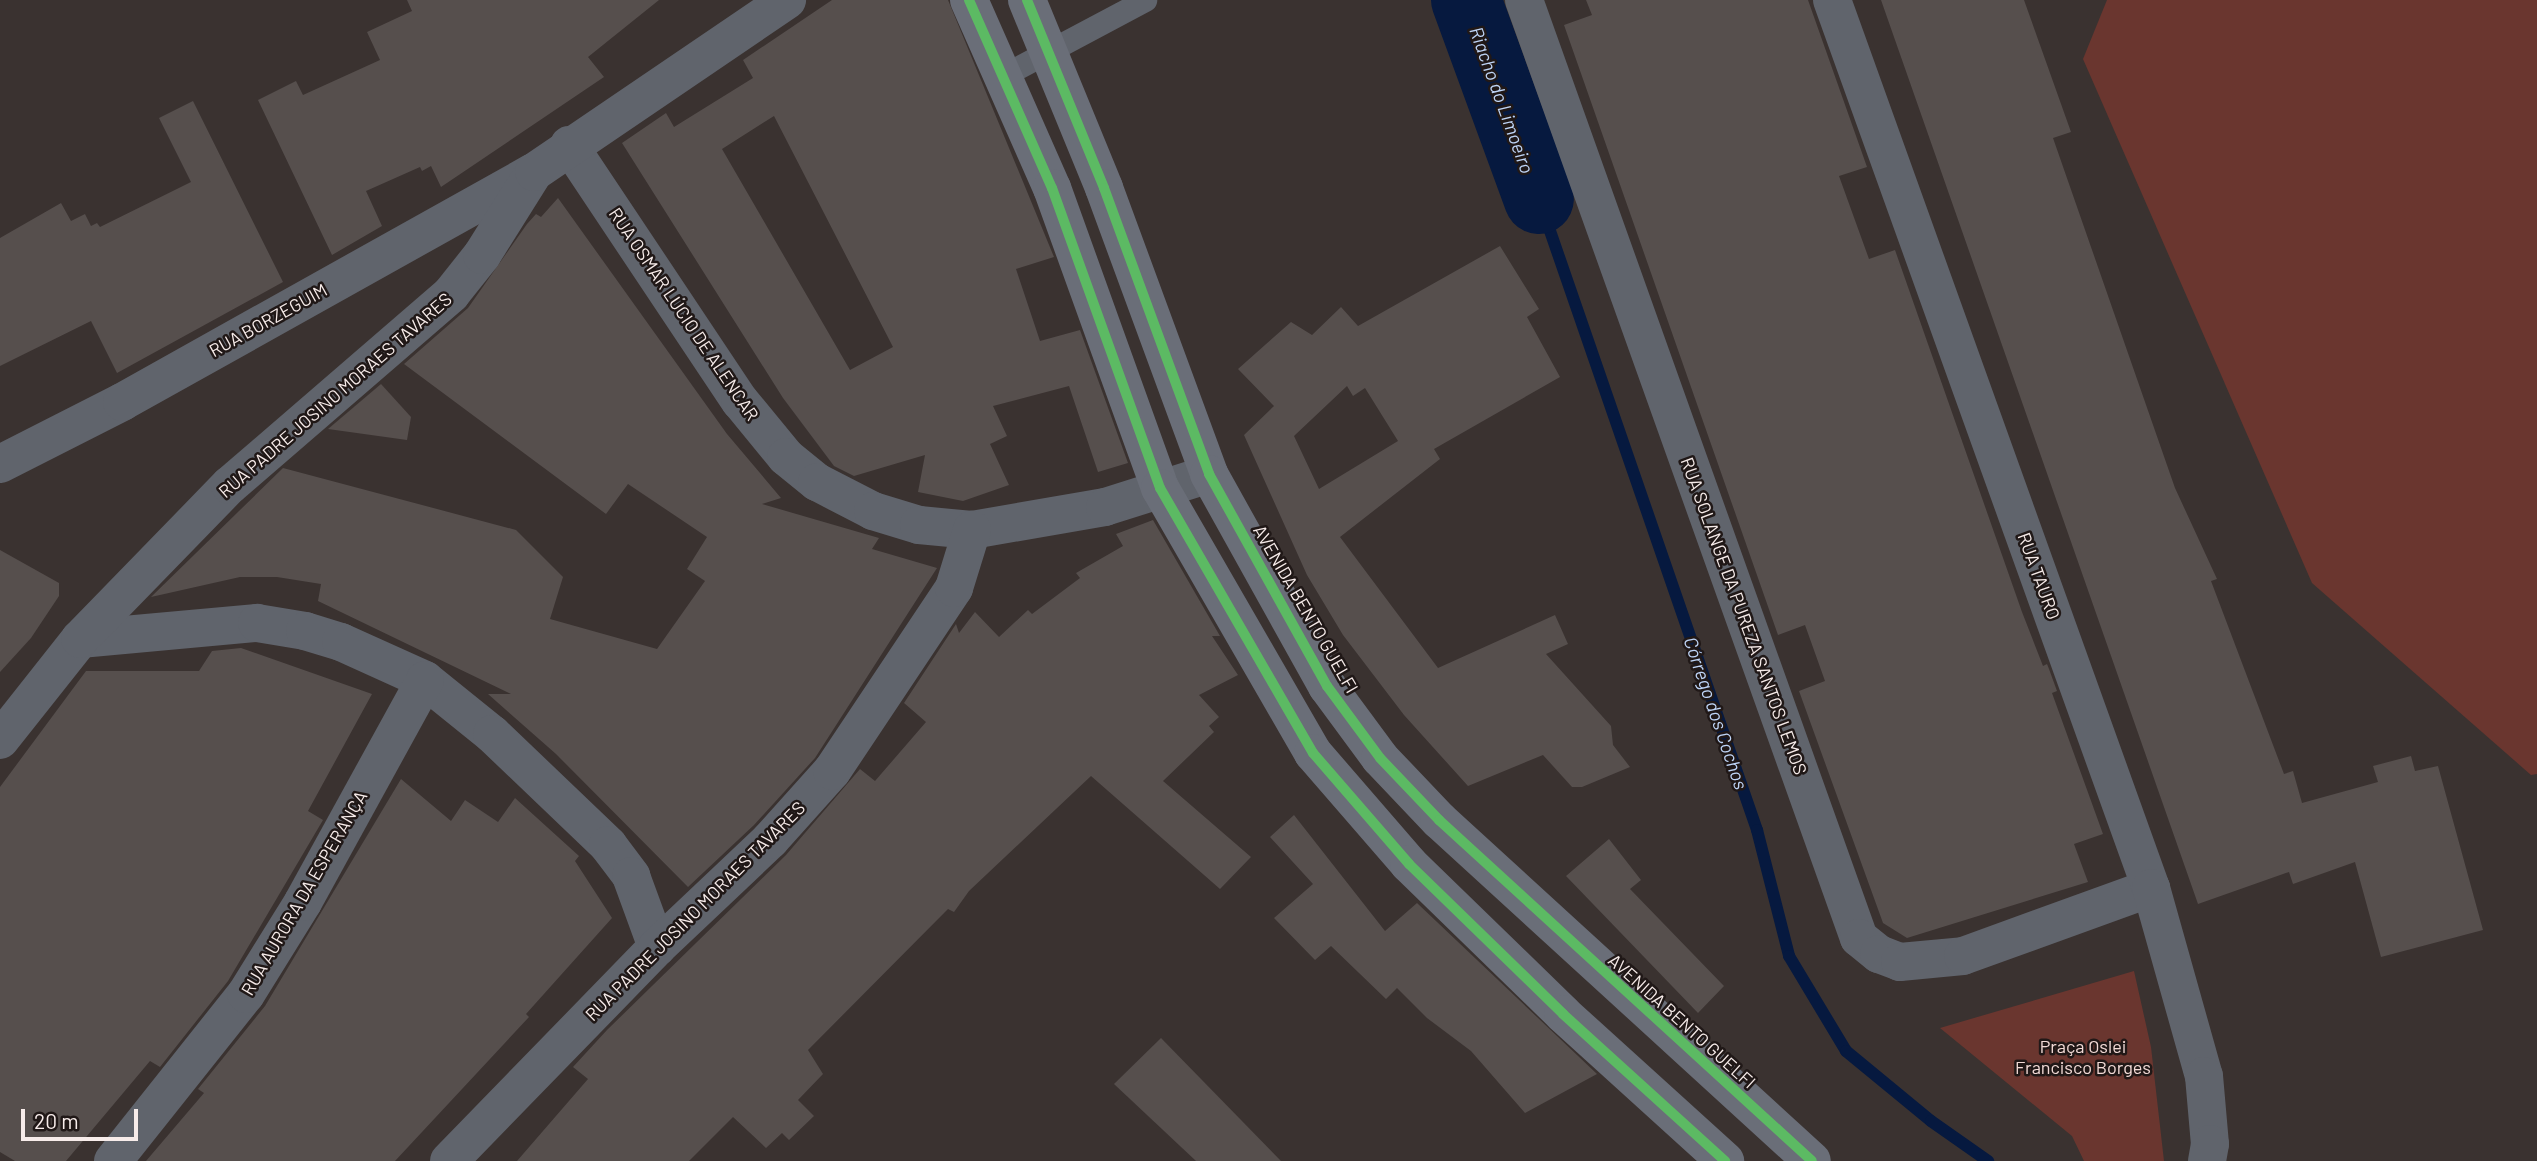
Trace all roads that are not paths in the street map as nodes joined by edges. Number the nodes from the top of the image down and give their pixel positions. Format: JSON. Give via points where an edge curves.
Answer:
{"nodes":[{"id":1,"x":787,"y":0,"type":"edge"},
{"id":2,"x":970,"y":0,"type":"edge"},
{"id":3,"x":1027,"y":0,"type":"edge"},
{"id":4,"x":1145,"y":0,"type":"edge"},
{"id":5,"x":1524,"y":0,"type":"edge"},
{"id":6,"x":1832,"y":0,"type":"edge"},
{"id":7,"x":1050,"y":52,"type":"junction"},
{"id":8,"x":1004,"y":75,"type":"junction"},
{"id":9,"x":569,"y":145,"type":"junction"},
{"id":10,"x":534,"y":172,"type":"junction"},
{"id":11,"x":0,"y":464,"type":"edge"},
{"id":12,"x":1209,"y":474,"type":"junction"},
{"id":13,"x":1160,"y":488,"type":"junction"},
{"id":14,"x":972,"y":530,"type":"junction"},
{"id":15,"x":80,"y":639,"type":"junction"},
{"id":16,"x":425,"y":680,"type":"junction"},
{"id":17,"x":0,"y":739,"type":"edge"},
{"id":18,"x":2151,"y":888,"type":"junction"},
{"id":19,"x":657,"y":947,"type":"junction"},
{"id":20,"x":113,"y":1161,"type":"edge"},
{"id":21,"x":449,"y":1161,"type":"edge"},
{"id":22,"x":1725,"y":1161,"type":"edge"},
{"id":23,"x":1812,"y":1161,"type":"edge"},
{"id":24,"x":2207,"y":1161,"type":"edge"}],
"edges":[{"from":1,"to":9,"type":"street","name":"RUA PADRE JOSINO MORAES TAVARES"},
{"from":2,"to":8,"type":"main road"},
{"from":3,"to":7,"type":"main road","name":"AVENIDA BENTO GUELFI"},
{"from":4,"to":7,"type":"lane"},
{"from":5,"to":18,"type":"street","name":"RUA SOLANGE DA PUREZA SANTOS LEMOS","via":[[1859,938],[1879,954],[1900,962],[1963,957]]},
{"from":6,"to":18,"type":"street","name":"RUA TAURO"},
{"from":7,"to":8,"type":"lane"},
{"from":7,"to":12,"type":"main road","name":"AVENIDA BENTO GUELFI"},
{"from":8,"to":13,"type":"main road","via":[[1052,188]]},
{"from":9,"to":10,"type":"street","name":"RUA PADRE JOSINO MORAES TAVARES"},
{"from":9,"to":14,"type":"street","name":"RUA OSMAR LÚCIO DE ALENCAR","via":[[740,401],[786,457],[817,482],[873,511],[919,525]]},
{"from":10,"to":11,"type":"street","name":"RUA BORZEGUIM","via":[[121,402]]},
{"from":10,"to":15,"type":"street","name":"RUA PADRE JOSINO MORAES TAVARES","via":[[482,255],[451,294],[230,485]]},
{"from":12,"to":13,"type":"street","name":"RUA OSMAR LÚCIO DE ALENCAR"},
{"from":12,"to":23,"type":"main road","name":"AVENIDA BENTO GUELFI","via":[[1327,686],[1380,758],[1570,943]]},
{"from":13,"to":14,"type":"street","name":"RUA OSMAR LÚCIO DE ALENCAR","via":[[1105,508]]},
{"from":13,"to":22,"type":"main road","via":[[1313,753],[1360,811],[1563,1014]]},
{"from":14,"to":19,"type":"street","name":"RUA PADRE JOSINO MORAES TAVARES","via":[[954,588],[832,771],[770,841]]},
{"from":15,"to":16,"type":"street","via":[[257,624],[329,638]]},
{"from":15,"to":17,"type":"street","name":"RUA PADRE JOSINO MORAES TAVARES"},
{"from":16,"to":19,"type":"street","via":[[492,734],[608,845],[631,876]]},
{"from":16,"to":20,"type":"street","name":"RUA AURORA DA ESPERANÇA","via":[[303,902],[246,994]]},
{"from":18,"to":24,"type":"street","name":"RUA TAURO","via":[[2204,1076],[2210,1144]]},
{"from":19,"to":21,"type":"street","name":"RUA PADRE JOSINO MORAES TAVARES"}]}
